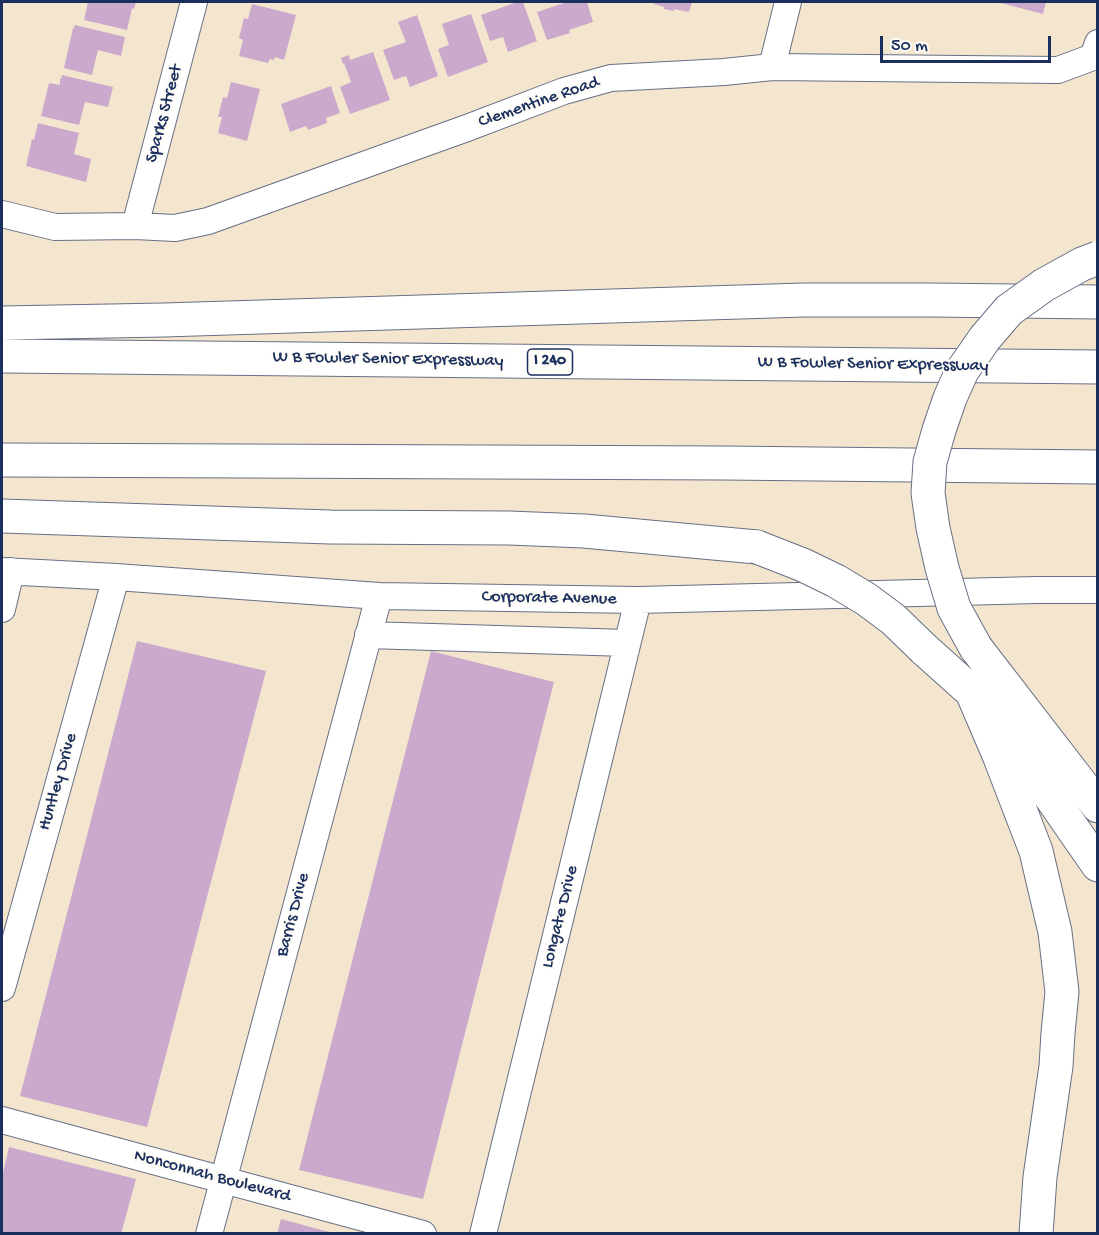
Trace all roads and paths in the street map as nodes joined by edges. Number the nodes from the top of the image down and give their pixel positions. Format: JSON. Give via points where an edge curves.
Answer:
{"nodes":[{"id":1,"x":194,"y":2,"type":"edge"},
{"id":2,"x":788,"y":2,"type":"edge"},
{"id":3,"x":1096,"y":50,"type":"edge"},
{"id":4,"x":772,"y":67,"type":"junction"},
{"id":5,"x":2,"y":214,"type":"edge"},
{"id":6,"x":135,"y":226,"type":"junction"},
{"id":7,"x":1098,"y":258,"type":"edge"},
{"id":8,"x":1098,"y":302,"type":"edge"},
{"id":9,"x":2,"y":323,"type":"edge"},
{"id":10,"x":2,"y":356,"type":"edge"},
{"id":11,"x":1098,"y":368,"type":"edge"},
{"id":12,"x":2,"y":460,"type":"edge"},
{"id":13,"x":1098,"y":467,"type":"edge"},
{"id":14,"x":2,"y":516,"type":"edge"},
{"id":15,"x":6,"y":571,"type":"edge"},
{"id":16,"x":116,"y":577,"type":"junction"},
{"id":17,"x":1098,"y":590,"type":"edge"},
{"id":18,"x":379,"y":596,"type":"junction"},
{"id":19,"x":638,"y":600,"type":"junction"},
{"id":20,"x":2,"y":609,"type":"edge"},
{"id":21,"x":368,"y":634,"type":"junction"},
{"id":22,"x":627,"y":643,"type":"junction"},
{"id":23,"x":972,"y":692,"type":"junction"},
{"id":24,"x":1098,"y":806,"type":"edge"},
{"id":25,"x":1098,"y":865,"type":"edge"},
{"id":26,"x":2,"y":988,"type":"edge"},
{"id":27,"x":2,"y":1120,"type":"edge"},
{"id":28,"x":223,"y":1180,"type":"junction"},
{"id":29,"x":209,"y":1233,"type":"edge"},
{"id":30,"x":423,"y":1233,"type":"edge"},
{"id":31,"x":483,"y":1233,"type":"edge"},
{"id":32,"x":1036,"y":1233,"type":"edge"}],
"edges":[{"from":1,"to":6,"type":"street","name":"Sparks Street"},
{"from":2,"to":4,"type":"street"},
{"from":3,"to":4,"type":"street","name":"Clementine Road","via":[[1058,70]]},
{"from":4,"to":6,"type":"street","name":"Clementine Road","via":[[610,78],[564,91],[208,220],[175,228]]},
{"from":5,"to":6,"type":"street","name":"Clementine Road","via":[[55,226]]},
{"from":7,"to":24,"type":"highway","bridge":true,"via":[[1044,285],[1009,310],[962,371],[930,462],[928,493],[954,608],[976,648]]},
{"from":8,"to":9,"type":"highway","via":[[804,300]]},
{"from":10,"to":11,"type":"highway","name":"W B Fowler Senior Expressway","number":"I 240"},
{"from":12,"to":13,"type":"highway"},
{"from":14,"to":23,"type":"highway","bridge":true,"via":[[531,529],[757,547],[803,565],[866,599]]},
{"from":15,"to":16,"type":"street","name":"Corporate Avenue"},
{"from":15,"to":20,"type":"street"},
{"from":16,"to":18,"type":"street","name":"Corporate Avenue"},
{"from":16,"to":26,"type":"street","name":"Huntley Drive"},
{"from":17,"to":19,"type":"street","name":"Corporate Avenue"},
{"from":18,"to":19,"type":"street","name":"Corporate Avenue"},
{"from":18,"to":21,"type":"street","name":"Barris Drive"},
{"from":19,"to":22,"type":"street","name":"Longate Drive"},
{"from":21,"to":22,"type":"street"},
{"from":21,"to":28,"type":"street","name":"Barris Drive"},
{"from":22,"to":31,"type":"street","name":"Longate Drive"},
{"from":23,"to":25,"type":"highway"},
{"from":23,"to":32,"type":"highway","via":[[1036,851],[1056,932],[1062,992]]},
{"from":27,"to":28,"type":"street","name":"Nonconnah Boulevard"},
{"from":28,"to":29,"type":"street","name":"Barris Drive"},
{"from":28,"to":30,"type":"street","name":"Nonconnah Boulevard"}]}
